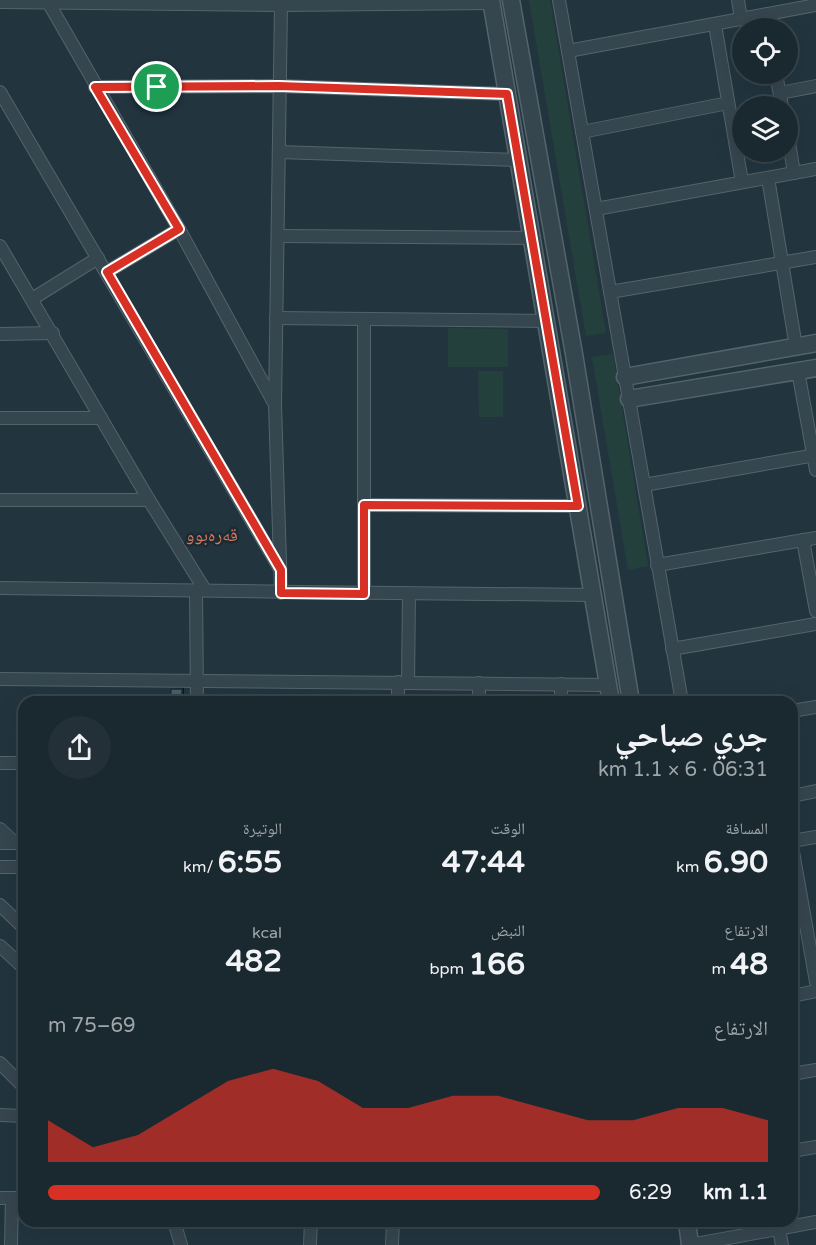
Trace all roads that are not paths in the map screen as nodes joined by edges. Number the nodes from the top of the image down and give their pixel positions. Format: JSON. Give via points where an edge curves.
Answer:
{"nodes":[{"id":1,"x":511,"y":0,"type":"edge"},
{"id":2,"x":560,"y":0,"type":"edge"},
{"id":3,"x":738,"y":0,"type":"edge"},
{"id":4,"x":491,"y":1,"type":"edge"},
{"id":5,"x":0,"y":2,"type":"edge"},
{"id":6,"x":48,"y":2,"type":"junction"},
{"id":7,"x":110,"y":2,"type":"edge"},
{"id":8,"x":324,"y":3,"type":"edge"},
{"id":9,"x":281,"y":5,"type":"junction"},
{"id":10,"x":816,"y":5,"type":"edge"},
{"id":11,"x":766,"y":14,"type":"junction"},
{"id":12,"x":741,"y":18,"type":"edge"},
{"id":13,"x":746,"y":18,"type":"edge"},
{"id":14,"x":767,"y":18,"type":"edge"},
{"id":15,"x":732,"y":21,"type":"edge"},
{"id":16,"x":715,"y":25,"type":"junction"},
{"id":17,"x":568,"y":51,"type":"junction"},
{"id":18,"x":778,"y":84,"type":"edge"},
{"id":19,"x":279,"y":86,"type":"junction"},
{"id":20,"x":816,"y":86,"type":"edge"},
{"id":21,"x":95,"y":87,"type":"junction"},
{"id":22,"x":0,"y":92,"type":"edge"},
{"id":23,"x":780,"y":93,"type":"junction"},
{"id":24,"x":507,"y":94,"type":"junction"},
{"id":25,"x":780,"y":96,"type":"edge"},
{"id":26,"x":728,"y":103,"type":"junction"},
{"id":27,"x":582,"y":132,"type":"junction"},
{"id":28,"x":279,"y":152,"type":"junction"},
{"id":29,"x":518,"y":160,"type":"junction"},
{"id":30,"x":792,"y":162,"type":"edge"},
{"id":31,"x":816,"y":169,"type":"edge"},
{"id":32,"x":794,"y":173,"type":"junction"},
{"id":33,"x":768,"y":178,"type":"junction"},
{"id":34,"x":742,"y":182,"type":"junction"},
{"id":35,"x":596,"y":209,"type":"junction"},
{"id":36,"x":179,"y":229,"type":"junction"},
{"id":37,"x":278,"y":236,"type":"junction"},
{"id":38,"x":532,"y":238,"type":"junction"},
{"id":39,"x":0,"y":246,"type":"edge"},
{"id":40,"x":816,"y":257,"type":"edge"},
{"id":41,"x":98,"y":258,"type":"junction"},
{"id":42,"x":781,"y":262,"type":"junction"},
{"id":43,"x":107,"y":272,"type":"junction"},
{"id":44,"x":610,"y":292,"type":"junction"},
{"id":45,"x":32,"y":299,"type":"junction"},
{"id":46,"x":276,"y":318,"type":"junction"},
{"id":47,"x":364,"y":319,"type":"junction"},
{"id":48,"x":546,"y":321,"type":"junction"},
{"id":49,"x":53,"y":333,"type":"junction"},
{"id":50,"x":0,"y":334,"type":"edge"},
{"id":51,"x":816,"y":343,"type":"edge"},
{"id":52,"x":796,"y":347,"type":"junction"},
{"id":53,"x":574,"y":354,"type":"junction"},
{"id":54,"x":553,"y":359,"type":"junction"},
{"id":55,"x":816,"y":368,"type":"edge"},
{"id":56,"x":798,"y":371,"type":"junction"},
{"id":57,"x":625,"y":377,"type":"junction"},
{"id":58,"x":628,"y":399,"type":"junction"},
{"id":59,"x":275,"y":405,"type":"junction"},
{"id":60,"x":0,"y":418,"type":"edge"},
{"id":61,"x":101,"y":418,"type":"junction"},
{"id":62,"x":815,"y":456,"type":"edge"},
{"id":63,"x":816,"y":470,"type":"edge"},
{"id":64,"x":644,"y":485,"type":"junction"},
{"id":65,"x":0,"y":500,"type":"edge"},
{"id":66,"x":149,"y":500,"type":"junction"},
{"id":67,"x":364,"y":505,"type":"junction"},
{"id":68,"x":578,"y":506,"type":"junction"},
{"id":69,"x":816,"y":538,"type":"edge"},
{"id":70,"x":803,"y":540,"type":"junction"},
{"id":71,"x":657,"y":565,"type":"junction"},
{"id":72,"x":281,"y":570,"type":"junction"},
{"id":73,"x":0,"y":588,"type":"edge"},
{"id":74,"x":201,"y":590,"type":"junction"},
{"id":75,"x":281,"y":593,"type":"junction"},
{"id":76,"x":364,"y":594,"type":"junction"},
{"id":77,"x":409,"y":594,"type":"junction"},
{"id":78,"x":593,"y":595,"type":"junction"},
{"id":79,"x":816,"y":611,"type":"edge"},
{"id":80,"x":816,"y":624,"type":"edge"},
{"id":81,"x":672,"y":649,"type":"junction"},
{"id":82,"x":0,"y":679,"type":"edge"},
{"id":83,"x":196,"y":681,"type":"junction"},
{"id":84,"x":403,"y":682,"type":"junction"},
{"id":85,"x":479,"y":683,"type":"junction"},
{"id":86,"x":561,"y":684,"type":"junction"},
{"id":87,"x":608,"y":685,"type":"junction"},
{"id":88,"x":197,"y":696,"type":"edge"},
{"id":89,"x":400,"y":696,"type":"edge"},
{"id":90,"x":479,"y":696,"type":"edge"},
{"id":91,"x":561,"y":696,"type":"edge"},
{"id":92,"x":610,"y":696,"type":"edge"},
{"id":93,"x":630,"y":696,"type":"edge"},
{"id":94,"x":681,"y":696,"type":"edge"},
{"id":95,"x":816,"y":707,"type":"edge"},
{"id":96,"x":798,"y":710,"type":"edge"},
{"id":97,"x":0,"y":763,"type":"edge"},
{"id":98,"x":18,"y":763,"type":"edge"},
{"id":99,"x":816,"y":791,"type":"edge"},
{"id":100,"x":798,"y":795,"type":"edge"},
{"id":101,"x":0,"y":829,"type":"edge"},
{"id":102,"x":816,"y":837,"type":"edge"},
{"id":103,"x":798,"y":840,"type":"edge"},
{"id":104,"x":18,"y":842,"type":"edge"},
{"id":105,"x":0,"y":843,"type":"edge"},
{"id":106,"x":18,"y":843,"type":"edge"},
{"id":107,"x":0,"y":867,"type":"edge"},
{"id":108,"x":18,"y":867,"type":"edge"},
{"id":109,"x":0,"y":905,"type":"edge"},
{"id":110,"x":798,"y":917,"type":"edge"},
{"id":111,"x":18,"y":922,"type":"edge"},
{"id":112,"x":0,"y":946,"type":"edge"},
{"id":113,"x":18,"y":962,"type":"edge"},
{"id":114,"x":816,"y":982,"type":"edge"},
{"id":115,"x":816,"y":991,"type":"edge"},
{"id":116,"x":798,"y":995,"type":"edge"},
{"id":117,"x":0,"y":1064,"type":"edge"},
{"id":118,"x":816,"y":1070,"type":"edge"},
{"id":119,"x":798,"y":1073,"type":"edge"},
{"id":120,"x":18,"y":1080,"type":"edge"},
{"id":121,"x":0,"y":1115,"type":"edge"},
{"id":122,"x":18,"y":1116,"type":"edge"},
{"id":123,"x":816,"y":1147,"type":"edge"},
{"id":124,"x":798,"y":1150,"type":"edge"},
{"id":125,"x":12,"y":1198,"type":"edge"},
{"id":126,"x":816,"y":1222,"type":"edge"},
{"id":127,"x":798,"y":1225,"type":"edge"},
{"id":128,"x":176,"y":1227,"type":"edge"},
{"id":129,"x":310,"y":1227,"type":"edge"},
{"id":130,"x":393,"y":1227,"type":"edge"},
{"id":131,"x":688,"y":1227,"type":"edge"},
{"id":132,"x":790,"y":1227,"type":"edge"},
{"id":133,"x":779,"y":1229,"type":"junction"},
{"id":134,"x":11,"y":1245,"type":"edge"},
{"id":135,"x":181,"y":1245,"type":"edge"},
{"id":136,"x":310,"y":1245,"type":"edge"},
{"id":137,"x":392,"y":1245,"type":"edge"},
{"id":138,"x":690,"y":1245,"type":"edge"},
{"id":139,"x":782,"y":1245,"type":"edge"}],
"edges":[{"from":1,"to":53,"type":"street"},
{"from":2,"to":17,"type":"street"},
{"from":3,"to":12,"type":"street"},
{"from":4,"to":8,"type":"street"},
{"from":4,"to":24,"type":"street"},
{"from":5,"to":6,"type":"street"},
{"from":6,"to":7,"type":"street"},
{"from":6,"to":21,"type":"street"},
{"from":7,"to":9,"type":"street"},
{"from":8,"to":9,"type":"street"},
{"from":9,"to":19,"type":"street"},
{"from":10,"to":11,"type":"street"},
{"from":11,"to":13,"type":"street"},
{"from":11,"to":14,"type":"street"},
{"from":15,"to":16,"type":"street"},
{"from":16,"to":17,"type":"street"},
{"from":16,"to":26,"type":"street"},
{"from":17,"to":27,"type":"street"},
{"from":18,"to":23,"type":"street"},
{"from":19,"to":21,"type":"street"},
{"from":19,"to":24,"type":"street"},
{"from":19,"to":28,"type":"street"},
{"from":20,"to":23,"type":"street"},
{"from":21,"to":36,"type":"street"},
{"from":22,"to":41,"type":"street"},
{"from":23,"to":25,"type":"street"},
{"from":24,"to":29,"type":"street"},
{"from":26,"to":27,"type":"street"},
{"from":26,"to":34,"type":"street"},
{"from":27,"to":35,"type":"street"},
{"from":28,"to":29,"type":"street"},
{"from":28,"to":37,"type":"street"},
{"from":29,"to":38,"type":"street"},
{"from":30,"to":32,"type":"street"},
{"from":31,"to":32,"type":"street"},
{"from":32,"to":33,"type":"street"},
{"from":33,"to":34,"type":"street"},
{"from":33,"to":42,"type":"street"},
{"from":34,"to":35,"type":"street"},
{"from":35,"to":44,"type":"street"},
{"from":36,"to":43,"type":"street"},
{"from":36,"to":59,"type":"street"},
{"from":37,"to":38,"type":"street"},
{"from":37,"to":46,"type":"street"},
{"from":38,"to":48,"type":"street"},
{"from":39,"to":45,"type":"street"},
{"from":40,"to":42,"type":"street"},
{"from":41,"to":43,"type":"street"},
{"from":41,"to":45,"type":"street"},
{"from":42,"to":44,"type":"street"},
{"from":42,"to":52,"type":"street"},
{"from":43,"to":72,"type":"street"},
{"from":44,"to":57,"type":"street"},
{"from":45,"to":49,"type":"street"},
{"from":46,"to":47,"type":"street"},
{"from":46,"to":59,"type":"street"},
{"from":47,"to":48,"type":"street"},
{"from":47,"to":67,"type":"street"},
{"from":48,"to":54,"type":"street"},
{"from":49,"to":50,"type":"street"},
{"from":49,"to":61,"type":"street"},
{"from":51,"to":52,"type":"street"},
{"from":52,"to":57,"type":"street"},
{"from":53,"to":54,"type":"street"},
{"from":53,"to":93,"type":"street"},
{"from":54,"to":68,"type":"street"},
{"from":55,"to":56,"type":"street"},
{"from":56,"to":58,"type":"street"},
{"from":56,"to":62,"type":"street"},
{"from":57,"to":58,"type":"street"},
{"from":58,"to":64,"type":"street"},
{"from":59,"to":72,"type":"street"},
{"from":60,"to":61,"type":"street"},
{"from":61,"to":66,"type":"street"},
{"from":62,"to":63,"type":"street"},
{"from":62,"to":64,"type":"street"},
{"from":64,"to":71,"type":"street"},
{"from":65,"to":66,"type":"street"},
{"from":66,"to":74,"type":"street"},
{"from":67,"to":68,"type":"street"},
{"from":67,"to":76,"type":"street"},
{"from":68,"to":78,"type":"street"},
{"from":69,"to":70,"type":"street"},
{"from":70,"to":71,"type":"street"},
{"from":70,"to":79,"type":"street"},
{"from":71,"to":81,"type":"street"},
{"from":72,"to":75,"type":"street"},
{"from":73,"to":74,"type":"street"},
{"from":74,"to":75,"type":"street"},
{"from":74,"to":83,"type":"street"},
{"from":75,"to":76,"type":"street"},
{"from":76,"to":77,"type":"street"},
{"from":77,"to":78,"type":"street"},
{"from":77,"to":84,"type":"street"},
{"from":78,"to":87,"type":"street"},
{"from":80,"to":81,"type":"street"},
{"from":81,"to":94,"type":"street"},
{"from":82,"to":83,"type":"street"},
{"from":83,"to":84,"type":"street"},
{"from":83,"to":88,"type":"street"},
{"from":84,"to":85,"type":"street"},
{"from":84,"to":89,"type":"street"},
{"from":85,"to":86,"type":"street"},
{"from":85,"to":90,"type":"street"},
{"from":86,"to":87,"type":"street"},
{"from":86,"to":91,"type":"street"},
{"from":87,"to":92,"type":"street"},
{"from":95,"to":96,"type":"street"},
{"from":97,"to":98,"type":"street"},
{"from":99,"to":100,"type":"street"},
{"from":101,"to":104,"type":"street"},
{"from":102,"to":103,"type":"street"},
{"from":105,"to":106,"type":"street"},
{"from":107,"to":108,"type":"street"},
{"from":109,"to":111,"type":"street"},
{"from":110,"to":114,"type":"street"},
{"from":112,"to":113,"type":"street"},
{"from":115,"to":116,"type":"street"},
{"from":117,"to":120,"type":"street"},
{"from":118,"to":119,"type":"street"},
{"from":121,"to":122,"type":"street"},
{"from":123,"to":124,"type":"street"},
{"from":125,"to":134,"type":"street"},
{"from":126,"to":127,"type":"street"},
{"from":128,"to":135,"type":"street"},
{"from":129,"to":136,"type":"street"},
{"from":130,"to":137,"type":"street"},
{"from":131,"to":138,"type":"street"},
{"from":132,"to":133,"type":"street"},
{"from":133,"to":138,"type":"street"},
{"from":133,"to":139,"type":"street"}]}
